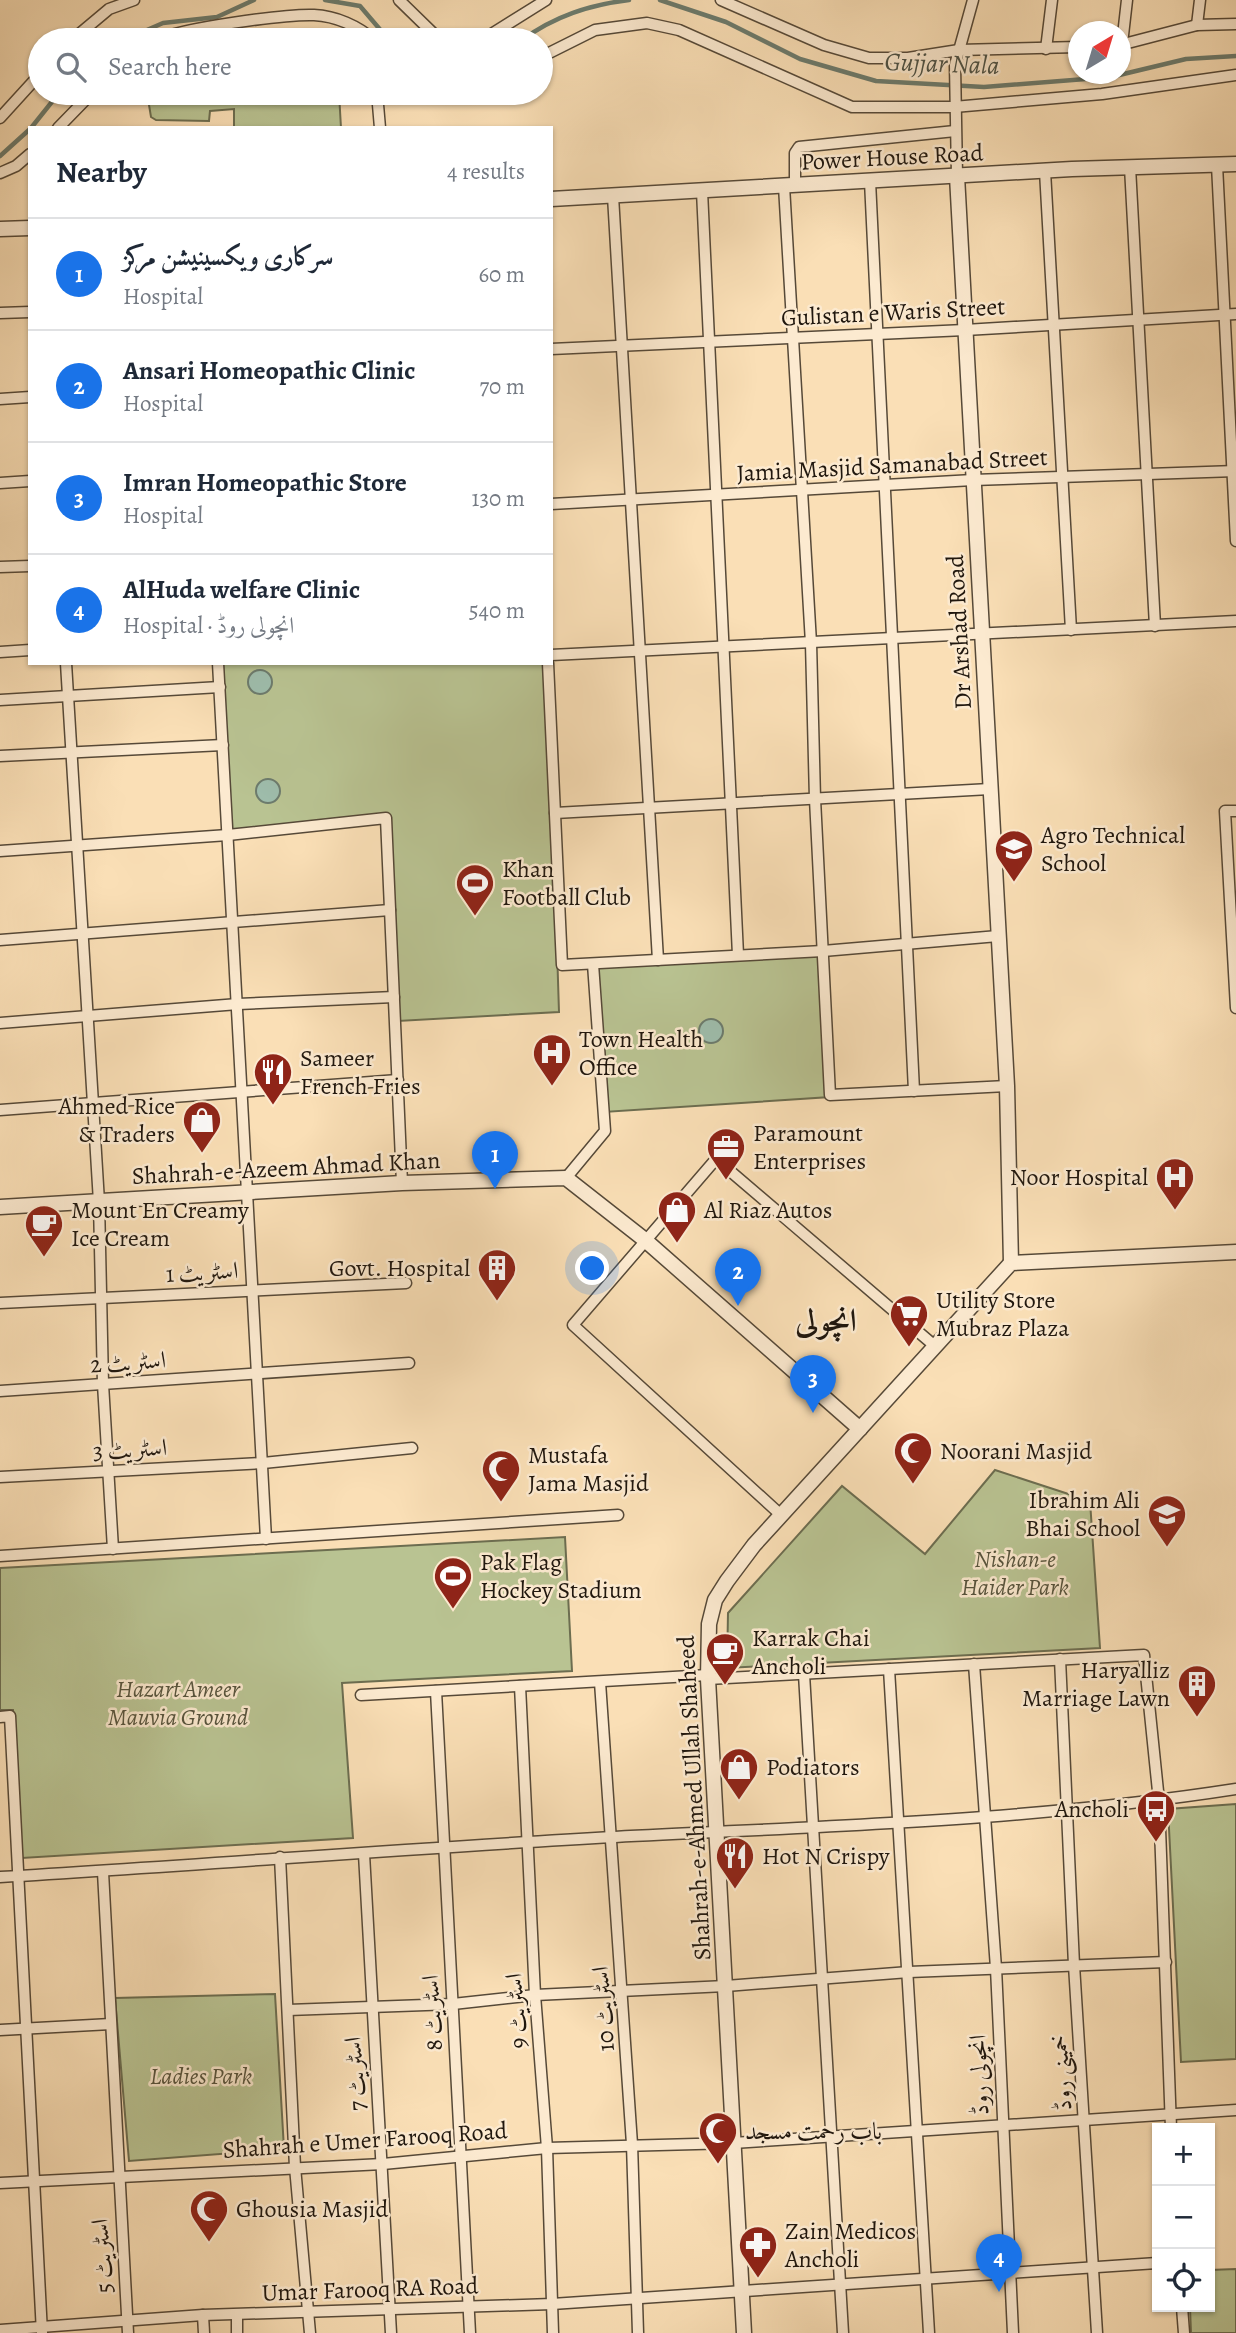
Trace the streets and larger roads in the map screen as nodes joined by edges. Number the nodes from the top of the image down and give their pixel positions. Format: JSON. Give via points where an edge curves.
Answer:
{"nodes":[{"id":1,"x":134,"y":0,"type":"edge"},
{"id":2,"x":399,"y":0,"type":"edge"},
{"id":3,"x":546,"y":0,"type":"edge"},
{"id":4,"x":722,"y":0,"type":"edge"},
{"id":5,"x":973,"y":0,"type":"edge"},
{"id":6,"x":1052,"y":0,"type":"edge"},
{"id":7,"x":1127,"y":0,"type":"edge"},
{"id":8,"x":1200,"y":0,"type":"edge"},
{"id":9,"x":1124,"y":21,"type":"edge"},
{"id":10,"x":1236,"y":24,"type":"edge"},
{"id":11,"x":1197,"y":25,"type":"junction"},
{"id":12,"x":86,"y":28,"type":"edge"},
{"id":13,"x":217,"y":28,"type":"edge"},
{"id":14,"x":355,"y":28,"type":"edge"},
{"id":15,"x":428,"y":28,"type":"edge"},
{"id":16,"x":501,"y":28,"type":"edge"},
{"id":17,"x":1131,"y":42,"type":"edge"},
{"id":18,"x":1068,"y":48,"type":"edge"},
{"id":19,"x":959,"y":50,"type":"junction"},
{"id":20,"x":1046,"y":50,"type":"junction"},
{"id":21,"x":553,"y":51,"type":"edge"},
{"id":22,"x":1236,"y":75,"type":"edge"},
{"id":23,"x":28,"y":87,"type":"edge"},
{"id":24,"x":80,"y":105,"type":"edge"},
{"id":25,"x":378,"y":105,"type":"edge"},
{"id":26,"x":954,"y":107,"type":"junction"},
{"id":27,"x":0,"y":118,"type":"edge"},
{"id":28,"x":60,"y":126,"type":"edge"},
{"id":29,"x":380,"y":126,"type":"edge"},
{"id":30,"x":955,"y":131,"type":"junction"},
{"id":31,"x":28,"y":156,"type":"edge"},
{"id":32,"x":1236,"y":164,"type":"edge"},
{"id":33,"x":1217,"y":165,"type":"junction"},
{"id":34,"x":1130,"y":167,"type":"junction"},
{"id":35,"x":1045,"y":171,"type":"junction"},
{"id":36,"x":0,"y":173,"type":"edge"},
{"id":37,"x":957,"y":176,"type":"junction"},
{"id":38,"x":870,"y":181,"type":"junction"},
{"id":39,"x":790,"y":186,"type":"junction"},
{"id":40,"x":702,"y":191,"type":"junction"},
{"id":41,"x":613,"y":196,"type":"junction"},
{"id":42,"x":553,"y":199,"type":"edge"},
{"id":43,"x":28,"y":228,"type":"edge"},
{"id":44,"x":0,"y":229,"type":"edge"},
{"id":45,"x":28,"y":312,"type":"edge"},
{"id":46,"x":0,"y":313,"type":"edge"},
{"id":47,"x":1223,"y":314,"type":"junction"},
{"id":48,"x":1236,"y":314,"type":"edge"},
{"id":49,"x":1139,"y":320,"type":"junction"},
{"id":50,"x":1053,"y":326,"type":"junction"},
{"id":51,"x":965,"y":330,"type":"junction"},
{"id":52,"x":876,"y":333,"type":"junction"},
{"id":53,"x":793,"y":338,"type":"junction"},
{"id":54,"x":708,"y":340,"type":"junction"},
{"id":55,"x":622,"y":346,"type":"junction"},
{"id":56,"x":553,"y":349,"type":"edge"},
{"id":57,"x":28,"y":397,"type":"edge"},
{"id":58,"x":0,"y":399,"type":"edge"},
{"id":59,"x":1233,"y":471,"type":"edge"},
{"id":60,"x":1147,"y":474,"type":"junction"},
{"id":61,"x":1063,"y":477,"type":"junction"},
{"id":62,"x":973,"y":480,"type":"junction"},
{"id":63,"x":28,"y":481,"type":"edge"},
{"id":64,"x":0,"y":483,"type":"edge"},
{"id":65,"x":883,"y":485,"type":"junction"},
{"id":66,"x":801,"y":490,"type":"junction"},
{"id":67,"x":715,"y":495,"type":"junction"},
{"id":68,"x":631,"y":499,"type":"junction"},
{"id":69,"x":553,"y":504,"type":"edge"},
{"id":70,"x":1236,"y":541,"type":"edge"},
{"id":71,"x":28,"y":566,"type":"edge"},
{"id":72,"x":0,"y":567,"type":"edge"},
{"id":73,"x":1236,"y":621,"type":"edge"},
{"id":74,"x":1155,"y":626,"type":"junction"},
{"id":75,"x":1071,"y":630,"type":"junction"},
{"id":76,"x":982,"y":636,"type":"junction"},
{"id":77,"x":892,"y":640,"type":"junction"},
{"id":78,"x":811,"y":643,"type":"junction"},
{"id":79,"x":725,"y":647,"type":"junction"},
{"id":80,"x":28,"y":650,"type":"edge"},
{"id":81,"x":641,"y":651,"type":"junction"},
{"id":82,"x":0,"y":652,"type":"edge"},
{"id":83,"x":553,"y":655,"type":"edge"},
{"id":84,"x":66,"y":665,"type":"edge"},
{"id":85,"x":218,"y":665,"type":"edge"},
{"id":86,"x":548,"y":665,"type":"edge"},
{"id":87,"x":220,"y":687,"type":"junction"},
{"id":88,"x":68,"y":696,"type":"junction"},
{"id":89,"x":0,"y":700,"type":"edge"},
{"id":90,"x":223,"y":745,"type":"junction"},
{"id":91,"x":73,"y":754,"type":"junction"},
{"id":92,"x":0,"y":756,"type":"edge"},
{"id":93,"x":990,"y":789,"type":"junction"},
{"id":94,"x":900,"y":794,"type":"junction"},
{"id":95,"x":815,"y":799,"type":"junction"},
{"id":96,"x":730,"y":803,"type":"junction"},
{"id":97,"x":649,"y":808,"type":"junction"},
{"id":98,"x":1236,"y":811,"type":"edge"},
{"id":99,"x":555,"y":813,"type":"junction"},
{"id":100,"x":228,"y":835,"type":"junction"},
{"id":101,"x":78,"y":846,"type":"junction"},
{"id":102,"x":0,"y":851,"type":"edge"},
{"id":103,"x":1234,"y":897,"type":"edge"},
{"id":104,"x":390,"y":910,"type":"junction"},
{"id":105,"x":233,"y":922,"type":"junction"},
{"id":106,"x":83,"y":934,"type":"junction"},
{"id":107,"x":999,"y":936,"type":"junction"},
{"id":108,"x":0,"y":940,"type":"edge"},
{"id":109,"x":909,"y":944,"type":"junction"},
{"id":110,"x":823,"y":951,"type":"junction"},
{"id":111,"x":738,"y":955,"type":"junction"},
{"id":112,"x":658,"y":960,"type":"junction"},
{"id":113,"x":593,"y":964,"type":"junction"},
{"id":114,"x":1236,"y":979,"type":"edge"},
{"id":115,"x":394,"y":996,"type":"junction"},
{"id":116,"x":238,"y":1004,"type":"junction"},
{"id":117,"x":1236,"y":1007,"type":"edge"},
{"id":118,"x":87,"y":1017,"type":"junction"},
{"id":119,"x":0,"y":1023,"type":"edge"},
{"id":120,"x":398,"y":1080,"type":"junction"},
{"id":121,"x":1007,"y":1086,"type":"junction"},
{"id":122,"x":243,"y":1091,"type":"junction"},
{"id":123,"x":914,"y":1091,"type":"junction"},
{"id":124,"x":92,"y":1103,"type":"junction"},
{"id":125,"x":0,"y":1110,"type":"edge"},
{"id":126,"x":566,"y":1178,"type":"junction"},
{"id":127,"x":402,"y":1183,"type":"junction"},
{"id":128,"x":248,"y":1192,"type":"junction"},
{"id":129,"x":99,"y":1202,"type":"junction"},
{"id":130,"x":0,"y":1207,"type":"edge"},
{"id":131,"x":645,"y":1240,"type":"junction"},
{"id":132,"x":1236,"y":1252,"type":"edge"},
{"id":133,"x":1012,"y":1263,"type":"junction"},
{"id":134,"x":406,"y":1283,"type":"dead end"},
{"id":135,"x":255,"y":1291,"type":"junction"},
{"id":136,"x":100,"y":1298,"type":"junction"},
{"id":137,"x":0,"y":1303,"type":"edge"},
{"id":138,"x":936,"y":1347,"type":"junction"},
{"id":139,"x":409,"y":1363,"type":"dead end"},
{"id":140,"x":258,"y":1374,"type":"junction"},
{"id":141,"x":103,"y":1384,"type":"junction"},
{"id":142,"x":0,"y":1391,"type":"edge"},
{"id":143,"x":860,"y":1429,"type":"junction"},
{"id":144,"x":412,"y":1448,"type":"dead end"},
{"id":145,"x":263,"y":1463,"type":"junction"},
{"id":146,"x":108,"y":1471,"type":"junction"},
{"id":147,"x":0,"y":1477,"type":"edge"},
{"id":148,"x":618,"y":1515,"type":"dead end"},
{"id":149,"x":781,"y":1515,"type":"junction"},
{"id":150,"x":266,"y":1539,"type":"junction"},
{"id":151,"x":113,"y":1549,"type":"junction"},
{"id":152,"x":0,"y":1556,"type":"edge"},
{"id":153,"x":1060,"y":1660,"type":"junction"},
{"id":154,"x":974,"y":1664,"type":"junction"},
{"id":155,"x":888,"y":1669,"type":"junction"},
{"id":156,"x":804,"y":1674,"type":"junction"},
{"id":157,"x":708,"y":1677,"type":"junction"},
{"id":158,"x":600,"y":1682,"type":"junction"},
{"id":159,"x":520,"y":1686,"type":"junction"},
{"id":160,"x":436,"y":1691,"type":"junction"},
{"id":161,"x":361,"y":1695,"type":"dead end"},
{"id":162,"x":5,"y":1717,"type":"edge"},
{"id":163,"x":1236,"y":1789,"type":"edge"},
{"id":164,"x":1159,"y":1801,"type":"junction"},
{"id":165,"x":1069,"y":1810,"type":"junction"},
{"id":166,"x":986,"y":1815,"type":"junction"},
{"id":167,"x":899,"y":1821,"type":"junction"},
{"id":168,"x":813,"y":1829,"type":"junction"},
{"id":169,"x":715,"y":1833,"type":"junction"},
{"id":170,"x":612,"y":1838,"type":"junction"},
{"id":171,"x":529,"y":1844,"type":"junction"},
{"id":172,"x":444,"y":1850,"type":"junction"},
{"id":173,"x":364,"y":1854,"type":"junction"},
{"id":174,"x":280,"y":1857,"type":"junction"},
{"id":175,"x":103,"y":1872,"type":"junction"},
{"id":176,"x":17,"y":1876,"type":"junction"},
{"id":177,"x":0,"y":1877,"type":"edge"},
{"id":178,"x":1166,"y":1962,"type":"junction"},
{"id":179,"x":1073,"y":1965,"type":"junction"},
{"id":180,"x":996,"y":1968,"type":"junction"},
{"id":181,"x":909,"y":1972,"type":"junction"},
{"id":182,"x":824,"y":1978,"type":"junction"},
{"id":183,"x":726,"y":1986,"type":"junction"},
{"id":184,"x":623,"y":1991,"type":"junction"},
{"id":185,"x":536,"y":1995,"type":"junction"},
{"id":186,"x":453,"y":2004,"type":"junction"},
{"id":187,"x":371,"y":2006,"type":"junction"},
{"id":188,"x":288,"y":2010,"type":"junction"},
{"id":189,"x":111,"y":2024,"type":"junction"},
{"id":190,"x":25,"y":2029,"type":"junction"},
{"id":191,"x":0,"y":2030,"type":"edge"},
{"id":192,"x":1236,"y":2110,"type":"edge"},
{"id":193,"x":1171,"y":2114,"type":"junction"},
{"id":194,"x":1085,"y":2120,"type":"junction"},
{"id":195,"x":1171,"y":2123,"type":"edge"},
{"id":196,"x":1002,"y":2125,"type":"junction"},
{"id":197,"x":919,"y":2130,"type":"junction"},
{"id":198,"x":833,"y":2136,"type":"junction"},
{"id":199,"x":733,"y":2143,"type":"junction"},
{"id":200,"x":632,"y":2144,"type":"junction"},
{"id":201,"x":547,"y":2148,"type":"junction"},
{"id":202,"x":459,"y":2155,"type":"junction"},
{"id":203,"x":383,"y":2164,"type":"junction"},
{"id":204,"x":296,"y":2167,"type":"junction"},
{"id":205,"x":117,"y":2177,"type":"junction"},
{"id":206,"x":33,"y":2181,"type":"junction"},
{"id":207,"x":0,"y":2183,"type":"edge"},
{"id":208,"x":1152,"y":2263,"type":"edge"},
{"id":209,"x":1093,"y":2267,"type":"junction"},
{"id":210,"x":1010,"y":2274,"type":"junction"},
{"id":211,"x":928,"y":2280,"type":"junction"},
{"id":212,"x":839,"y":2286,"type":"junction"},
{"id":213,"x":741,"y":2293,"type":"junction"},
{"id":214,"x":636,"y":2297,"type":"junction"},
{"id":215,"x":552,"y":2304,"type":"junction"},
{"id":216,"x":468,"y":2306,"type":"junction"},
{"id":217,"x":390,"y":2310,"type":"junction"},
{"id":218,"x":308,"y":2312,"type":"junction"},
{"id":219,"x":1182,"y":2312,"type":"edge"},
{"id":220,"x":203,"y":2315,"type":"junction"},
{"id":221,"x":237,"y":2315,"type":"junction"},
{"id":222,"x":127,"y":2321,"type":"junction"},
{"id":223,"x":0,"y":2330,"type":"edge"},
{"id":224,"x":42,"y":2330,"type":"edge"},
{"id":225,"x":128,"y":2333,"type":"edge"},
{"id":226,"x":204,"y":2333,"type":"edge"},
{"id":227,"x":237,"y":2333,"type":"edge"},
{"id":228,"x":310,"y":2333,"type":"edge"},
{"id":229,"x":391,"y":2333,"type":"edge"},
{"id":230,"x":470,"y":2333,"type":"edge"},
{"id":231,"x":553,"y":2333,"type":"edge"},
{"id":232,"x":638,"y":2333,"type":"edge"},
{"id":233,"x":744,"y":2333,"type":"edge"},
{"id":234,"x":842,"y":2333,"type":"edge"},
{"id":235,"x":929,"y":2333,"type":"edge"},
{"id":236,"x":1013,"y":2333,"type":"edge"},
{"id":237,"x":1097,"y":2333,"type":"edge"},
{"id":238,"x":1184,"y":2333,"type":"edge"}],
"edges":[{"from":1,"to":12,"type":"street","via":[[109,9]]},
{"from":2,"to":15,"type":"street"},
{"from":3,"to":16,"type":"street"},
{"from":4,"to":19,"type":"street","via":[[824,45],[869,58]]},
{"from":5,"to":19,"type":"street","name":"Dr Arshad Road"},
{"from":6,"to":20,"type":"street"},
{"from":7,"to":9,"type":"street"},
{"from":8,"to":11,"type":"street"},
{"from":10,"to":11,"type":"street"},
{"from":11,"to":17,"type":"street"},
{"from":13,"to":14,"type":"street","via":[[314,15]]},
{"from":18,"to":20,"type":"street"},
{"from":19,"to":20,"type":"street"},
{"from":19,"to":26,"type":"street","name":"Dr Arshad Road"},
{"from":21,"to":26,"type":"street","via":[[595,30],[647,23],[679,30],[852,107]]},
{"from":22,"to":26,"type":"street","via":[[1102,94]]},
{"from":23,"to":27,"type":"street"},
{"from":24,"to":28,"type":"street"},
{"from":25,"to":29,"type":"street"},
{"from":26,"to":30,"type":"street","name":"Dr Arshad Road"},
{"from":30,"to":37,"type":"street","name":"Dr Arshad Road"},
{"from":30,"to":39,"type":"street","via":[[799,146]]},
{"from":31,"to":36,"type":"street"},
{"from":32,"to":33,"type":"street","name":"Power House Road"},
{"from":33,"to":34,"type":"street","name":"Power House Road"},
{"from":33,"to":47,"type":"street"},
{"from":34,"to":35,"type":"street","name":"Power House Road"},
{"from":34,"to":49,"type":"street"},
{"from":35,"to":37,"type":"street","name":"Power House Road"},
{"from":35,"to":50,"type":"street"},
{"from":37,"to":38,"type":"street","name":"Power House Road"},
{"from":37,"to":51,"type":"street","name":"Dr Arshad Road"},
{"from":38,"to":39,"type":"street","name":"Power House Road"},
{"from":38,"to":52,"type":"street"},
{"from":39,"to":40,"type":"street","name":"Power House Road"},
{"from":39,"to":53,"type":"street"},
{"from":40,"to":41,"type":"street","name":"Power House Road"},
{"from":40,"to":54,"type":"street"},
{"from":41,"to":42,"type":"street","name":"Power House Road"},
{"from":41,"to":55,"type":"street"},
{"from":43,"to":44,"type":"street"},
{"from":45,"to":46,"type":"street"},
{"from":47,"to":48,"type":"street","name":"Gulistan e Waris Street"},
{"from":47,"to":49,"type":"street","name":"Gulistan e Waris Street"},
{"from":47,"to":59,"type":"street"},
{"from":49,"to":50,"type":"street","name":"Gulistan e Waris Street"},
{"from":49,"to":60,"type":"street"},
{"from":50,"to":51,"type":"street","name":"Gulistan e Waris Street"},
{"from":50,"to":61,"type":"street"},
{"from":51,"to":52,"type":"street","name":"Gulistan e Waris Street"},
{"from":51,"to":62,"type":"street","name":"Dr Arshad Road"},
{"from":52,"to":53,"type":"street","name":"Gulistan e Waris Street"},
{"from":52,"to":65,"type":"street"},
{"from":53,"to":54,"type":"street","name":"Gulistan e Waris Street"},
{"from":53,"to":66,"type":"street"},
{"from":54,"to":55,"type":"street","name":"Gulistan e Waris Street"},
{"from":54,"to":67,"type":"street"},
{"from":55,"to":56,"type":"street","name":"Gulistan e Waris Street"},
{"from":55,"to":68,"type":"street"},
{"from":57,"to":58,"type":"street"},
{"from":59,"to":60,"type":"street","name":"Jamia Masjid Samanabad Street"},
{"from":59,"to":70,"type":"street"},
{"from":60,"to":61,"type":"street","name":"Jamia Masjid Samanabad Street"},
{"from":60,"to":74,"type":"street"},
{"from":61,"to":62,"type":"street","name":"Jamia Masjid Samanabad Street"},
{"from":61,"to":75,"type":"street"},
{"from":62,"to":65,"type":"street","name":"Jamia Masjid Samanabad Street"},
{"from":62,"to":76,"type":"street","name":"Dr Arshad Road"},
{"from":63,"to":64,"type":"street"},
{"from":65,"to":66,"type":"street","name":"Jamia Masjid Samanabad Street"},
{"from":65,"to":77,"type":"street"},
{"from":66,"to":67,"type":"street","name":"Jamia Masjid Samanabad Street"},
{"from":66,"to":78,"type":"street"},
{"from":67,"to":68,"type":"street","name":"Jamia Masjid Samanabad Street"},
{"from":67,"to":79,"type":"street"},
{"from":68,"to":69,"type":"street","name":"Jamia Masjid Samanabad Street"},
{"from":68,"to":81,"type":"street"},
{"from":71,"to":72,"type":"street"},
{"from":73,"to":74,"type":"street"},
{"from":74,"to":75,"type":"street"},
{"from":75,"to":76,"type":"street"},
{"from":76,"to":77,"type":"street"},
{"from":76,"to":93,"type":"street","name":"Dr Arshad Road"},
{"from":77,"to":78,"type":"street"},
{"from":77,"to":94,"type":"street"},
{"from":78,"to":79,"type":"street"},
{"from":78,"to":95,"type":"street"},
{"from":79,"to":81,"type":"street"},
{"from":79,"to":96,"type":"street"},
{"from":80,"to":82,"type":"street"},
{"from":81,"to":83,"type":"street"},
{"from":81,"to":97,"type":"street"},
{"from":84,"to":88,"type":"street"},
{"from":85,"to":87,"type":"street"},
{"from":86,"to":99,"type":"street"},
{"from":87,"to":88,"type":"street"},
{"from":87,"to":90,"type":"street"},
{"from":88,"to":89,"type":"street"},
{"from":88,"to":91,"type":"street"},
{"from":90,"to":91,"type":"street"},
{"from":90,"to":100,"type":"street"},
{"from":91,"to":92,"type":"street"},
{"from":91,"to":101,"type":"street"},
{"from":93,"to":94,"type":"street"},
{"from":93,"to":107,"type":"street","name":"Dr Arshad Road"},
{"from":94,"to":95,"type":"street"},
{"from":94,"to":109,"type":"street"},
{"from":95,"to":96,"type":"street"},
{"from":95,"to":110,"type":"street"},
{"from":96,"to":97,"type":"street"},
{"from":96,"to":111,"type":"street"},
{"from":97,"to":99,"type":"street"},
{"from":97,"to":112,"type":"street"},
{"from":98,"to":103,"type":"street","via":[[1225,811]]},
{"from":99,"to":113,"type":"street","via":[[562,965]]},
{"from":100,"to":101,"type":"street"},
{"from":100,"to":104,"type":"street","via":[[386,818]]},
{"from":100,"to":105,"type":"street"},
{"from":101,"to":102,"type":"street"},
{"from":101,"to":106,"type":"street"},
{"from":103,"to":114,"type":"street"},
{"from":104,"to":105,"type":"street"},
{"from":104,"to":115,"type":"street"},
{"from":105,"to":106,"type":"street"},
{"from":105,"to":116,"type":"street"},
{"from":106,"to":108,"type":"street"},
{"from":106,"to":118,"type":"street"},
{"from":107,"to":109,"type":"street"},
{"from":107,"to":121,"type":"street","name":"Dr Arshad Road"},
{"from":109,"to":110,"type":"street"},
{"from":109,"to":123,"type":"street"},
{"from":110,"to":111,"type":"street"},
{"from":110,"to":123,"type":"street","via":[[830,1095]]},
{"from":111,"to":112,"type":"street"},
{"from":112,"to":113,"type":"street"},
{"from":113,"to":126,"type":"street","via":[[605,1131]]},
{"from":114,"to":117,"type":"street"},
{"from":115,"to":116,"type":"street"},
{"from":115,"to":120,"type":"street"},
{"from":116,"to":118,"type":"street"},
{"from":116,"to":122,"type":"street"},
{"from":118,"to":119,"type":"street"},
{"from":118,"to":124,"type":"street"},
{"from":120,"to":122,"type":"street"},
{"from":120,"to":127,"type":"street"},
{"from":121,"to":123,"type":"street"},
{"from":121,"to":133,"type":"street","name":"Dr Arshad Road"},
{"from":122,"to":124,"type":"street"},
{"from":122,"to":128,"type":"street"},
{"from":124,"to":125,"type":"street"},
{"from":124,"to":129,"type":"street"},
{"from":126,"to":127,"type":"street","name":"Shahrah-e-Azeem Ahmad Khan"},
{"from":126,"to":131,"type":"street"},
{"from":127,"to":128,"type":"street","name":"Shahrah-e-Azeem Ahmad Khan"},
{"from":128,"to":129,"type":"street","name":"Shahrah-e-Azeem Ahmad Khan"},
{"from":128,"to":135,"type":"street"},
{"from":129,"to":130,"type":"street","name":"Shahrah-e-Azeem Ahmad Khan"},
{"from":129,"to":136,"type":"street"},
{"from":131,"to":138,"type":"street","via":[[716,1159]]},
{"from":131,"to":143,"type":"street"},
{"from":131,"to":149,"type":"street","via":[[573,1325]]},
{"from":132,"to":133,"type":"street"},
{"from":133,"to":138,"type":"street","name":"Shahrah-e-Ahmed Ullah Shaheed"},
{"from":134,"to":135,"type":"street","name":"اسٹریٹ 1"},
{"from":135,"to":136,"type":"street","name":"اسٹریٹ 1"},
{"from":135,"to":140,"type":"street"},
{"from":136,"to":137,"type":"street","name":"اسٹریٹ 1"},
{"from":136,"to":141,"type":"street"},
{"from":138,"to":143,"type":"street","name":"Shahrah-e-Ahmed Ullah Shaheed"},
{"from":139,"to":140,"type":"street","name":"اسٹریٹ 2"},
{"from":140,"to":141,"type":"street","name":"اسٹریٹ 2"},
{"from":140,"to":145,"type":"street"},
{"from":141,"to":142,"type":"street","name":"اسٹریٹ 2"},
{"from":141,"to":146,"type":"street"},
{"from":143,"to":149,"type":"street","name":"Shahrah-e-Ahmed Ullah Shaheed"},
{"from":144,"to":145,"type":"street","name":"اسٹریٹ 3"},
{"from":145,"to":146,"type":"street","name":"اسٹریٹ 3"},
{"from":145,"to":150,"type":"street"},
{"from":146,"to":147,"type":"street","name":"اسٹریٹ 3"},
{"from":146,"to":151,"type":"street"},
{"from":148,"to":150,"type":"street"},
{"from":149,"to":157,"type":"street","name":"Shahrah-e-Ahmed Ullah Shaheed","via":[[715,1600],[709,1624]]},
{"from":150,"to":151,"type":"street"},
{"from":151,"to":152,"type":"street"},
{"from":153,"to":154,"type":"street"},
{"from":153,"to":164,"type":"street","via":[[1144,1655]]},
{"from":153,"to":165,"type":"street","name":"خمینی روڈ"},
{"from":154,"to":155,"type":"street"},
{"from":154,"to":166,"type":"street","name":"انچولی روڈ"},
{"from":155,"to":156,"type":"street"},
{"from":155,"to":167,"type":"street"},
{"from":156,"to":157,"type":"street"},
{"from":156,"to":168,"type":"street"},
{"from":157,"to":158,"type":"street"},
{"from":157,"to":169,"type":"street","name":"Shahrah-e-Ahmed Ullah Shaheed"},
{"from":158,"to":159,"type":"street"},
{"from":158,"to":170,"type":"street","name":"اسٹریٹ 10"},
{"from":159,"to":160,"type":"street"},
{"from":159,"to":171,"type":"street","name":"اسٹریٹ 9"},
{"from":160,"to":161,"type":"street"},
{"from":160,"to":172,"type":"street","name":"اسٹریٹ 8"},
{"from":162,"to":176,"type":"street"},
{"from":163,"to":164,"type":"street"},
{"from":164,"to":165,"type":"street"},
{"from":164,"to":178,"type":"street"},
{"from":165,"to":166,"type":"street"},
{"from":165,"to":179,"type":"street","name":"خمینی روڈ"},
{"from":166,"to":167,"type":"street"},
{"from":166,"to":180,"type":"street","name":"انچولی روڈ"},
{"from":167,"to":168,"type":"street"},
{"from":167,"to":181,"type":"street"},
{"from":168,"to":169,"type":"street"},
{"from":168,"to":182,"type":"street"},
{"from":169,"to":170,"type":"street"},
{"from":169,"to":183,"type":"street","name":"Shahrah-e-Ahmed Ullah Shaheed"},
{"from":170,"to":171,"type":"street"},
{"from":170,"to":184,"type":"street","name":"اسٹریٹ 10"},
{"from":171,"to":172,"type":"street"},
{"from":171,"to":185,"type":"street","name":"اسٹریٹ 9"},
{"from":172,"to":173,"type":"street"},
{"from":172,"to":186,"type":"street","name":"اسٹریٹ 8"},
{"from":173,"to":174,"type":"street"},
{"from":173,"to":187,"type":"street","name":"اسٹریٹ 7"},
{"from":174,"to":175,"type":"street"},
{"from":174,"to":188,"type":"street"},
{"from":175,"to":176,"type":"street"},
{"from":175,"to":189,"type":"street","name":"اسٹریٹ 5"},
{"from":176,"to":177,"type":"street"},
{"from":176,"to":190,"type":"street"},
{"from":178,"to":179,"type":"street"},
{"from":178,"to":193,"type":"street"},
{"from":179,"to":180,"type":"street"},
{"from":179,"to":194,"type":"street","name":"خمینی روڈ"},
{"from":180,"to":181,"type":"street"},
{"from":180,"to":196,"type":"street","name":"انچولی روڈ"},
{"from":181,"to":182,"type":"street"},
{"from":181,"to":197,"type":"street"},
{"from":182,"to":183,"type":"street"},
{"from":182,"to":198,"type":"street"},
{"from":183,"to":184,"type":"street"},
{"from":183,"to":199,"type":"street","name":"Shahrah-e-Ahmed Ullah Shaheed"},
{"from":184,"to":185,"type":"street"},
{"from":184,"to":200,"type":"street","name":"اسٹریٹ 10"},
{"from":185,"to":186,"type":"street"},
{"from":185,"to":201,"type":"street","name":"اسٹریٹ 9"},
{"from":186,"to":187,"type":"street"},
{"from":186,"to":202,"type":"street","name":"اسٹریٹ 8"},
{"from":187,"to":188,"type":"street"},
{"from":187,"to":203,"type":"street","name":"اسٹریٹ 7"},
{"from":188,"to":204,"type":"street"},
{"from":189,"to":190,"type":"street"},
{"from":189,"to":205,"type":"street","name":"اسٹریٹ 5"},
{"from":190,"to":191,"type":"street"},
{"from":190,"to":206,"type":"street"},
{"from":192,"to":193,"type":"street","name":"Shahrah e Umer Farooq Road"},
{"from":193,"to":194,"type":"street","name":"Shahrah e Umer Farooq Road"},
{"from":193,"to":195,"type":"street"},
{"from":194,"to":196,"type":"street","name":"Shahrah e Umer Farooq Road"},
{"from":194,"to":209,"type":"street","name":"خمینی روڈ"},
{"from":196,"to":197,"type":"street","name":"Shahrah e Umer Farooq Road"},
{"from":196,"to":210,"type":"street","name":"انچولی روڈ"},
{"from":197,"to":198,"type":"street","name":"Shahrah e Umer Farooq Road"},
{"from":197,"to":211,"type":"street"},
{"from":198,"to":199,"type":"street","name":"Shahrah e Umer Farooq Road"},
{"from":198,"to":212,"type":"street"},
{"from":199,"to":200,"type":"street","name":"Shahrah e Umer Farooq Road"},
{"from":199,"to":213,"type":"street","name":"Shahrah-e-Ahmed Ullah Shaheed"},
{"from":200,"to":201,"type":"street","name":"Shahrah e Umer Farooq Road"},
{"from":200,"to":214,"type":"street","name":"اسٹریٹ 10"},
{"from":201,"to":202,"type":"street","name":"Shahrah e Umer Farooq Road"},
{"from":201,"to":215,"type":"street","name":"اسٹریٹ 9"},
{"from":202,"to":203,"type":"street","name":"Shahrah e Umer Farooq Road"},
{"from":202,"to":216,"type":"street","name":"اسٹریٹ 8"},
{"from":203,"to":204,"type":"street","name":"Shahrah e Umer Farooq Road"},
{"from":203,"to":217,"type":"street","name":"اسٹریٹ 7"},
{"from":204,"to":205,"type":"street","name":"Shahrah e Umer Farooq Road"},
{"from":204,"to":218,"type":"street"},
{"from":205,"to":206,"type":"street","name":"Shahrah e Umer Farooq Road"},
{"from":205,"to":222,"type":"street","name":"اسٹریٹ 5"},
{"from":206,"to":207,"type":"street","name":"Shahrah e Umer Farooq Road"},
{"from":206,"to":224,"type":"street"},
{"from":208,"to":209,"type":"street","name":"Umar Farooq RA Road"},
{"from":209,"to":210,"type":"street","name":"Umar Farooq RA Road"},
{"from":209,"to":237,"type":"street","name":"خمینی روڈ"},
{"from":210,"to":211,"type":"street","name":"Umar Farooq RA Road"},
{"from":210,"to":236,"type":"street","name":"انچولی روڈ"},
{"from":211,"to":212,"type":"street","name":"Umar Farooq RA Road"},
{"from":211,"to":235,"type":"street"},
{"from":212,"to":213,"type":"street","name":"Umar Farooq RA Road"},
{"from":212,"to":234,"type":"street"},
{"from":213,"to":214,"type":"street","name":"Umar Farooq RA Road"},
{"from":213,"to":233,"type":"street","name":"Shahrah-e-Ahmed Ullah Shaheed"},
{"from":214,"to":215,"type":"street","name":"Umar Farooq RA Road"},
{"from":214,"to":232,"type":"street","name":"اسٹریٹ 10"},
{"from":215,"to":216,"type":"street","name":"Umar Farooq RA Road"},
{"from":215,"to":231,"type":"street","name":"اسٹریٹ 9"},
{"from":216,"to":217,"type":"street","name":"Umar Farooq RA Road"},
{"from":216,"to":230,"type":"street","name":"اسٹریٹ 8"},
{"from":217,"to":218,"type":"street","name":"Umar Farooq RA Road"},
{"from":217,"to":229,"type":"street","name":"اسٹریٹ 7"},
{"from":218,"to":221,"type":"street","name":"Umar Farooq RA Road"},
{"from":218,"to":228,"type":"street"},
{"from":219,"to":238,"type":"street"},
{"from":220,"to":221,"type":"street","name":"Umar Farooq RA Road"},
{"from":220,"to":222,"type":"street","name":"Umar Farooq RA Road"},
{"from":220,"to":226,"type":"street"},
{"from":221,"to":227,"type":"street"},
{"from":222,"to":224,"type":"street","name":"Umar Farooq RA Road"},
{"from":222,"to":225,"type":"street","name":"اسٹریٹ 5"},
{"from":223,"to":224,"type":"street","name":"Umar Farooq RA Road"}]}
